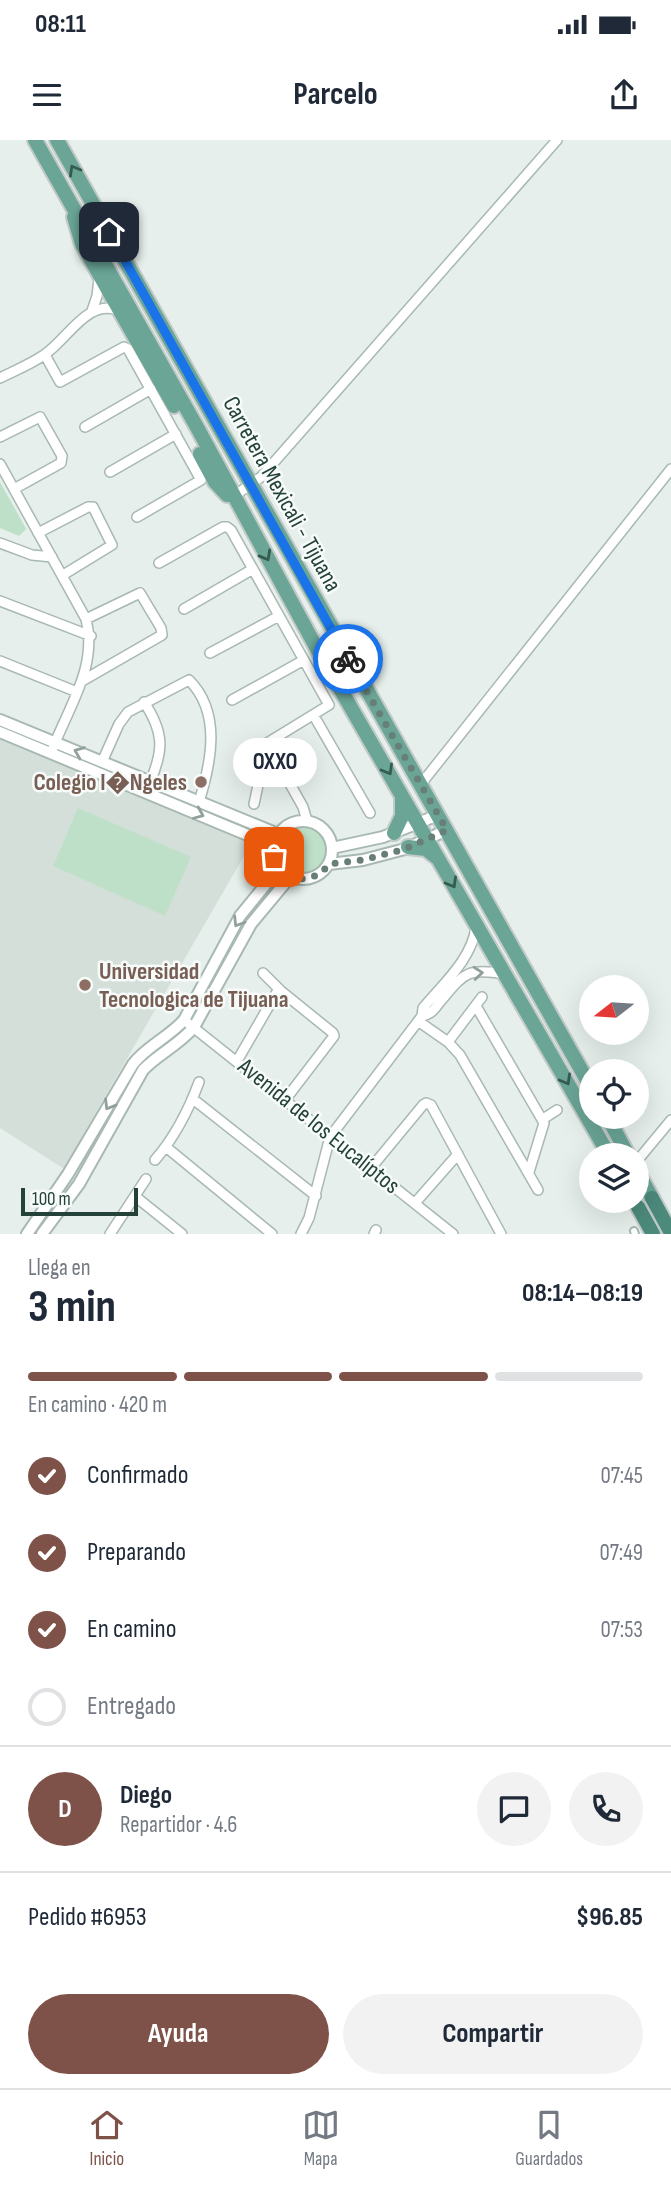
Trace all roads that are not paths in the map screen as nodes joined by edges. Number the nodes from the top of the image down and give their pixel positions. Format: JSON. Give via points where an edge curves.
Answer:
{"nodes":[{"id":1,"x":35,"y":140,"type":"edge"},
{"id":2,"x":57,"y":140,"type":"edge"},
{"id":3,"x":556,"y":140,"type":"edge"},
{"id":4,"x":72,"y":205,"type":"junction"},
{"id":5,"x":99,"y":275,"type":"junction"},
{"id":6,"x":92,"y":311,"type":"junction"},
{"id":7,"x":120,"y":312,"type":"junction"},
{"id":8,"x":45,"y":355,"type":"junction"},
{"id":9,"x":0,"y":378,"type":"edge"},
{"id":10,"x":152,"y":389,"type":"junction"},
{"id":11,"x":85,"y":427,"type":"dead end"},
{"id":12,"x":176,"y":434,"type":"junction"},
{"id":13,"x":0,"y":437,"type":"edge"},
{"id":14,"x":0,"y":464,"type":"edge"},
{"id":15,"x":671,"y":469,"type":"edge"},
{"id":16,"x":110,"y":472,"type":"dead end"},
{"id":17,"x":250,"y":486,"type":"junction"},
{"id":18,"x":14,"y":489,"type":"junction"},
{"id":19,"x":234,"y":496,"type":"junction"},
{"id":20,"x":137,"y":517,"type":"dead end"},
{"id":21,"x":38,"y":533,"type":"junction"},
{"id":22,"x":0,"y":542,"type":"edge"},
{"id":23,"x":52,"y":557,"type":"junction"},
{"id":24,"x":159,"y":563,"type":"dead end"},
{"id":25,"x":253,"y":569,"type":"junction"},
{"id":26,"x":63,"y":575,"type":"junction"},
{"id":27,"x":0,"y":601,"type":"edge"},
{"id":28,"x":184,"y":609,"type":"dead end"},
{"id":29,"x":279,"y":615,"type":"junction"},
{"id":30,"x":86,"y":619,"type":"junction"},
{"id":31,"x":91,"y":636,"type":"junction"},
{"id":32,"x":210,"y":653,"type":"dead end"},
{"id":33,"x":304,"y":660,"type":"junction"},
{"id":34,"x":0,"y":661,"type":"edge"},
{"id":35,"x":82,"y":681,"type":"junction"},
{"id":36,"x":335,"y":681,"type":"junction"},
{"id":37,"x":77,"y":692,"type":"junction"},
{"id":38,"x":232,"y":700,"type":"dead end"},
{"id":39,"x":144,"y":702,"type":"junction"},
{"id":40,"x":314,"y":716,"type":"junction"},
{"id":41,"x":0,"y":720,"type":"edge"},
{"id":42,"x":0,"y":732,"type":"edge"},
{"id":43,"x":392,"y":736,"type":"junction"},
{"id":44,"x":267,"y":743,"type":"junction"},
{"id":45,"x":53,"y":748,"type":"junction"},
{"id":46,"x":102,"y":762,"type":"junction"},
{"id":47,"x":150,"y":782,"type":"junction"},
{"id":48,"x":421,"y":784,"type":"junction"},
{"id":49,"x":402,"y":794,"type":"junction"},
{"id":50,"x":200,"y":802,"type":"junction"},
{"id":51,"x":254,"y":804,"type":"dead end"},
{"id":52,"x":370,"y":813,"type":"dead end"},
{"id":53,"x":438,"y":815,"type":"junction"},
{"id":54,"x":307,"y":821,"type":"junction"},
{"id":55,"x":418,"y":824,"type":"junction"},
{"id":56,"x":447,"y":830,"type":"junction"},
{"id":57,"x":394,"y":833,"type":"junction"},
{"id":58,"x":278,"y":834,"type":"junction"},
{"id":59,"x":426,"y":839,"type":"junction"},
{"id":60,"x":274,"y":846,"type":"junction"},
{"id":61,"x":408,"y":847,"type":"junction"},
{"id":62,"x":332,"y":848,"type":"junction"},
{"id":63,"x":439,"y":859,"type":"junction"},
{"id":64,"x":329,"y":864,"type":"junction"},
{"id":65,"x":279,"y":868,"type":"junction"},
{"id":66,"x":290,"y":877,"type":"junction"},
{"id":67,"x":476,"y":926,"type":"junction"},
{"id":68,"x":263,"y":972,"type":"dead end"},
{"id":69,"x":504,"y":974,"type":"junction"},
{"id":70,"x":281,"y":991,"type":"junction"},
{"id":71,"x":482,"y":997,"type":"dead end"},
{"id":72,"x":476,"y":1006,"type":"junction"},
{"id":73,"x":420,"y":1019,"type":"junction"},
{"id":74,"x":184,"y":1020,"type":"junction"},
{"id":75,"x":194,"y":1027,"type":"junction"},
{"id":76,"x":448,"y":1042,"type":"junction"},
{"id":77,"x":237,"y":1061,"type":"junction"},
{"id":78,"x":579,"y":1066,"type":"edge"},
{"id":79,"x":199,"y":1082,"type":"dead end"},
{"id":80,"x":193,"y":1099,"type":"junction"},
{"id":81,"x":285,"y":1100,"type":"junction"},
{"id":82,"x":556,"y":1110,"type":"dead end"},
{"id":83,"x":542,"y":1119,"type":"junction"},
{"id":84,"x":671,"y":1119,"type":"edge"},
{"id":85,"x":330,"y":1137,"type":"junction"},
{"id":86,"x":602,"y":1143,"type":"edge"},
{"id":87,"x":649,"y":1146,"type":"edge"},
{"id":88,"x":166,"y":1147,"type":"junction"},
{"id":89,"x":458,"y":1154,"type":"junction"},
{"id":90,"x":155,"y":1160,"type":"dead end"},
{"id":91,"x":371,"y":1168,"type":"junction"},
{"id":92,"x":529,"y":1172,"type":"junction"},
{"id":93,"x":146,"y":1179,"type":"dead end"},
{"id":94,"x":538,"y":1189,"type":"dead end"},
{"id":95,"x":649,"y":1193,"type":"edge"},
{"id":96,"x":316,"y":1196,"type":"junction"},
{"id":97,"x":136,"y":1197,"type":"junction"},
{"id":98,"x":652,"y":1198,"type":"junction"},
{"id":99,"x":415,"y":1203,"type":"junction"},
{"id":100,"x":642,"y":1213,"type":"edge"},
{"id":101,"x":671,"y":1223,"type":"edge"},
{"id":102,"x":671,"y":1233,"type":"edge"},
{"id":103,"x":27,"y":1234,"type":"edge"},
{"id":104,"x":42,"y":1234,"type":"edge"},
{"id":105,"x":110,"y":1234,"type":"edge"},
{"id":106,"x":182,"y":1234,"type":"edge"},
{"id":107,"x":272,"y":1234,"type":"edge"},
{"id":108,"x":301,"y":1234,"type":"edge"},
{"id":109,"x":453,"y":1234,"type":"edge"},
{"id":110,"x":501,"y":1234,"type":"edge"},
{"id":111,"x":652,"y":1234,"type":"edge"}],
"edges":[{"from":1,"to":4,"type":"main road","name":"Carretera Mexicali - Tijuana"},
{"from":17,"to":2,"type":"main road","name":"Carretera Mexicali - Tijuana","one_way":true},
{"from":3,"to":17,"type":"street"},
{"from":4,"to":5,"type":"main road","via":[[78,235]]},
{"from":4,"to":19,"type":"main road","name":"Carretera Mexicali - Tijuana"},
{"from":5,"to":6,"type":"street"},
{"from":5,"to":7,"type":"main road"},
{"from":6,"to":7,"type":"street","via":[[107,307]]},
{"from":6,"to":8,"type":"street"},
{"from":7,"to":19,"type":"main road","via":[[215,482],[225,494]]},
{"from":8,"to":9,"type":"street"},
{"from":8,"to":10,"type":"street","via":[[60,382],[124,347]]},
{"from":10,"to":11,"type":"street"},
{"from":10,"to":12,"type":"street"},
{"from":12,"to":16,"type":"street"},
{"from":12,"to":20,"type":"street","via":[[201,480]]},
{"from":13,"to":18,"type":"street","via":[[40,417],[62,456],[61,463]]},
{"from":14,"to":18,"type":"street"},
{"from":15,"to":48,"type":"street"},
{"from":17,"to":19,"type":"street"},
{"from":17,"to":43,"type":"main road","name":"Carretera Mexicali - Tijuana"},
{"from":18,"to":21,"type":"street"},
{"from":19,"to":36,"type":"main road","name":"Carretera Mexicali - Tijuana","one_way":true},
{"from":21,"to":23,"type":"street"},
{"from":21,"to":26,"type":"street","via":[[93,507],[112,545]]},
{"from":22,"to":23,"type":"street"},
{"from":23,"to":26,"type":"street"},
{"from":24,"to":25,"type":"street","via":[[227,527]]},
{"from":25,"to":28,"type":"street"},
{"from":25,"to":29,"type":"street"},
{"from":26,"to":30,"type":"street"},
{"from":27,"to":31,"type":"street"},
{"from":29,"to":32,"type":"street"},
{"from":29,"to":33,"type":"street"},
{"from":30,"to":31,"type":"street"},
{"from":30,"to":35,"type":"street","via":[[140,593],[162,635]]},
{"from":31,"to":35,"type":"street"},
{"from":33,"to":38,"type":"street"},
{"from":33,"to":40,"type":"street","via":[[329,705]]},
{"from":34,"to":37,"type":"street"},
{"from":35,"to":37,"type":"street"},
{"from":36,"to":43,"type":"main road","via":[[348,686],[378,735]]},
{"from":36,"to":49,"type":"main road","name":"Carretera Mexicali - Tijuana","one_way":true},
{"from":37,"to":45,"type":"street"},
{"from":39,"to":46,"type":"street","via":[[124,717]]},
{"from":39,"to":47,"type":"street","via":[[159,731],[161,748]]},
{"from":39,"to":50,"type":"street","via":[[184,681],[194,684],[212,734]]},
{"from":40,"to":44,"type":"street"},
{"from":40,"to":52,"type":"street"},
{"from":41,"to":45,"type":"street"},
{"from":42,"to":45,"type":"street"},
{"from":43,"to":48,"type":"main road","name":"Carretera Mexicali - Tijuana"},
{"from":44,"to":51,"type":"street"},
{"from":44,"to":54,"type":"street"},
{"from":46,"to":45,"type":"street","one_way":true},
{"from":45,"to":60,"type":"street","one_way":true},
{"from":46,"to":47,"type":"street"},
{"from":47,"to":50,"type":"street"},
{"from":48,"to":53,"type":"main road","name":"Carretera Mexicali - Tijuana"},
{"from":49,"to":55,"type":"main road","name":"Carretera Mexicali - Tijuana"},
{"from":49,"to":57,"type":"main road","via":[[402,816]]},
{"from":50,"to":58,"type":"street"},
{"from":53,"to":55,"type":"street"},
{"from":53,"to":56,"type":"main road","name":"Carretera Mexicali - Tijuana"},
{"from":54,"to":58,"type":"street","via":[[291,823]]},
{"from":54,"to":62,"type":"street","via":[[327,833]]},
{"from":55,"to":57,"type":"street"},
{"from":55,"to":59,"type":"main road","name":"Carretera Mexicali - Tijuana"},
{"from":56,"to":59,"type":"street"},
{"from":56,"to":78,"type":"main road","name":"Carretera Mexicali - Tijuana"},
{"from":57,"to":62,"type":"street"},
{"from":58,"to":60,"type":"street"},
{"from":59,"to":61,"type":"street"},
{"from":59,"to":63,"type":"main road","name":"Carretera Mexicali - Tijuana"},
{"from":60,"to":65,"type":"street"},
{"from":61,"to":63,"type":"main road","via":[[426,849]]},
{"from":61,"to":64,"type":"street"},
{"from":62,"to":64,"type":"street"},
{"from":63,"to":67,"type":"main road","name":"Carretera Mexicali - Tijuana","one_way":true},
{"from":64,"to":66,"type":"street","via":[[307,879]]},
{"from":65,"to":66,"type":"street"},
{"from":65,"to":74,"type":"street","one_way":true,"via":[[240,916]]},
{"from":66,"to":75,"type":"street","via":[[251,924]]},
{"from":67,"to":69,"type":"main road","name":"Carretera Mexicali - Tijuana"},
{"from":67,"to":73,"type":"street","via":[[471,947],[423,1007]]},
{"from":68,"to":70,"type":"street"},
{"from":73,"to":69,"type":"street","one_way":true,"via":[[430,1014],[462,976],[488,971]]},
{"from":69,"to":86,"type":"main road","name":"Carretera Mexicali - Tijuana","one_way":true},
{"from":70,"to":77,"type":"street"},
{"from":70,"to":81,"type":"street","via":[[334,1036]]},
{"from":71,"to":72,"type":"street"},
{"from":72,"to":76,"type":"street"},
{"from":72,"to":83,"type":"street"},
{"from":73,"to":76,"type":"street"},
{"from":73,"to":85,"type":"street"},
{"from":74,"to":75,"type":"street","name":"Avenida de los Eucalíptos"},
{"from":74,"to":103,"type":"street","one_way":true,"via":[[133,1064]]},
{"from":75,"to":77,"type":"street","name":"Avenida de los Eucalíptos"},
{"from":75,"to":104,"type":"street","via":[[143,1070],[79,1184]]},
{"from":76,"to":92,"type":"street"},
{"from":77,"to":81,"type":"street","name":"Avenida de los Eucalíptos"},
{"from":79,"to":80,"type":"street"},
{"from":80,"to":88,"type":"street"},
{"from":80,"to":96,"type":"street"},
{"from":81,"to":85,"type":"street","name":"Avenida de los Eucalíptos"},
{"from":82,"to":83,"type":"street"},
{"from":83,"to":92,"type":"street","via":[[544,1127]]},
{"from":84,"to":87,"type":"street"},
{"from":85,"to":91,"type":"street","name":"Avenida de los Eucalíptos"},
{"from":85,"to":96,"type":"street"},
{"from":88,"to":90,"type":"street"},
{"from":88,"to":107,"type":"street"},
{"from":89,"to":91,"type":"street","via":[[426,1103]]},
{"from":89,"to":99,"type":"street"},
{"from":89,"to":110,"type":"street"},
{"from":91,"to":99,"type":"street","name":"Avenida de los Eucalíptos"},
{"from":92,"to":94,"type":"street"},
{"from":93,"to":97,"type":"street"},
{"from":95,"to":98,"type":"main road"},
{"from":96,"to":108,"type":"street"},
{"from":97,"to":105,"type":"street"},
{"from":97,"to":106,"type":"street"},
{"from":98,"to":101,"type":"highway"},
{"from":98,"to":102,"type":"highway"},
{"from":99,"to":109,"type":"street","name":"Avenida de los Eucalíptos"},
{"from":100,"to":111,"type":"highway"}]}
